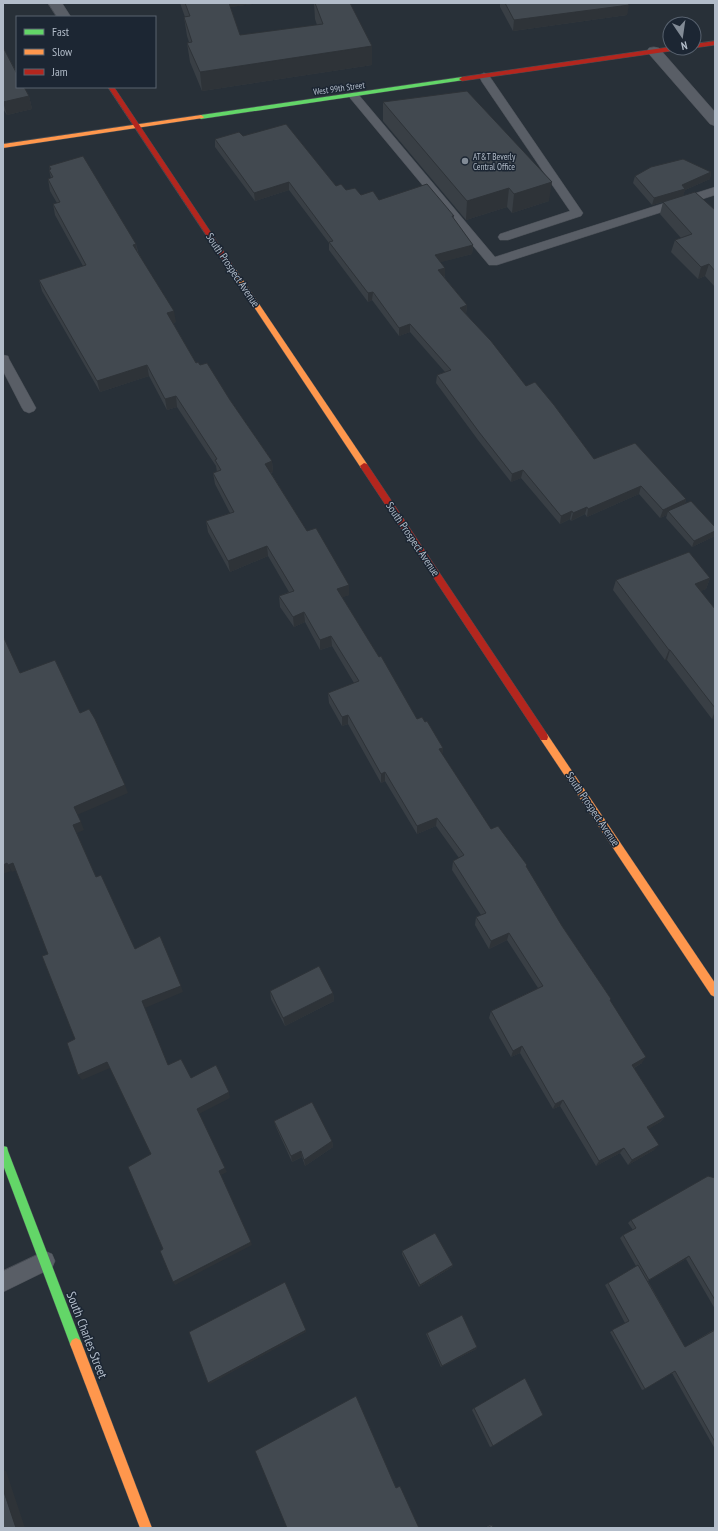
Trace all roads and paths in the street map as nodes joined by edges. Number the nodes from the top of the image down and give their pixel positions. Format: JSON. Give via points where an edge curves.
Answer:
{"nodes":[{"id":1,"x":55,"y":3,"type":"edge"},
{"id":2,"x":63,"y":16,"type":"edge"},
{"id":3,"x":715,"y":43,"type":"edge"},
{"id":4,"x":702,"y":45,"type":"edge"},
{"id":5,"x":662,"y":51,"type":"edge"},
{"id":6,"x":654,"y":52,"type":"junction"},
{"id":7,"x":484,"y":76,"type":"junction"},
{"id":8,"x":112,"y":88,"type":"edge"},
{"id":9,"x":354,"y":96,"type":"junction"},
{"id":10,"x":715,"y":121,"type":"edge"},
{"id":11,"x":137,"y":127,"type":"junction"},
{"id":12,"x":3,"y":146,"type":"edge"},
{"id":13,"x":715,"y":191,"type":"edge"},
{"id":14,"x":504,"y":237,"type":"dead end"},
{"id":15,"x":3,"y":359,"type":"edge"},
{"id":16,"x":29,"y":408,"type":"dead end"},
{"id":17,"x":715,"y":992,"type":"edge"},
{"id":18,"x":3,"y":1151,"type":"edge"},
{"id":19,"x":45,"y":1261,"type":"junction"},
{"id":20,"x":3,"y":1282,"type":"edge"},
{"id":21,"x":146,"y":1528,"type":"edge"}],
"edges":[{"from":1,"to":2,"type":"street"},
{"from":3,"to":4,"type":"street"},
{"from":5,"to":6,"type":"street","name":"West 99th Street"},
{"from":6,"to":7,"type":"street","name":"West 99th Street"},
{"from":6,"to":10,"type":"street"},
{"from":7,"to":9,"type":"street","name":"West 99th Street"},
{"from":7,"to":14,"type":"lane","via":[[577,212]]},
{"from":8,"to":11,"type":"street","name":"South Prospect Avenue"},
{"from":9,"to":11,"type":"street","name":"West 99th Street"},
{"from":9,"to":13,"type":"lane","via":[[493,262]]},
{"from":11,"to":12,"type":"street","name":"West 99th Street"},
{"from":11,"to":17,"type":"street","name":"South Prospect Avenue"},
{"from":15,"to":16,"type":"lane"},
{"from":18,"to":19,"type":"street","name":"South Charles Street"},
{"from":19,"to":20,"type":"lane"},
{"from":19,"to":21,"type":"street","name":"South Charles Street"}]}
